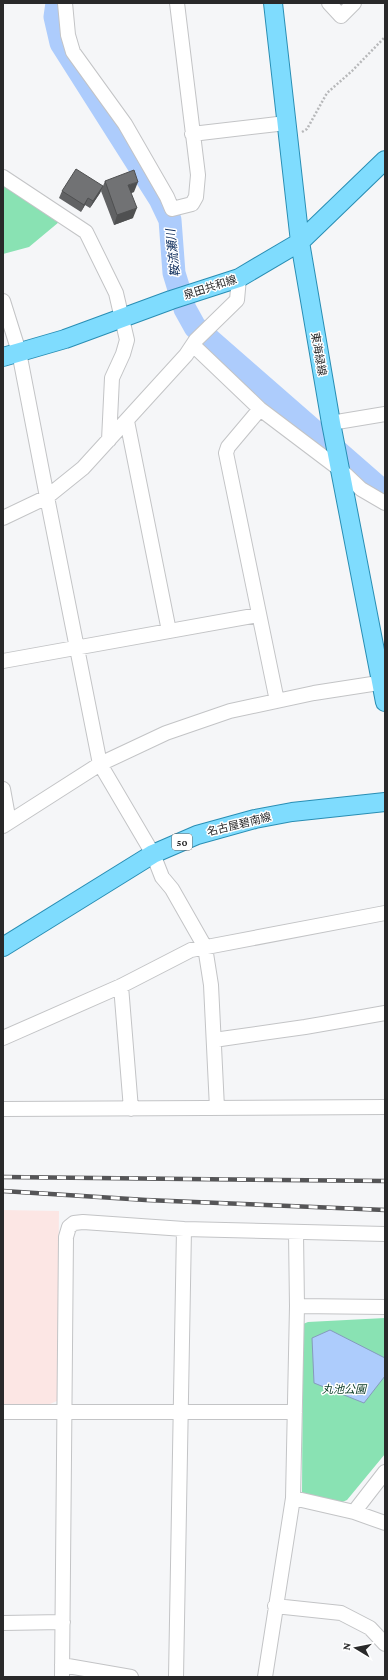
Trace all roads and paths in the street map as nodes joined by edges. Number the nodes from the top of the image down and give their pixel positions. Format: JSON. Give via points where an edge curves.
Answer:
{"nodes":[{"id":1,"x":65,"y":3,"type":"edge"},
{"id":2,"x":177,"y":3,"type":"edge"},
{"id":3,"x":273,"y":3,"type":"edge"},
{"id":4,"x":329,"y":3,"type":"edge"},
{"id":5,"x":354,"y":3,"type":"edge"},
{"id":6,"x":385,"y":37,"type":"edge"},
{"id":7,"x":287,"y":131,"type":"junction"},
{"id":8,"x":192,"y":134,"type":"junction"},
{"id":9,"x":385,"y":160,"type":"edge"},
{"id":10,"x":3,"y":177,"type":"edge"},
{"id":11,"x":300,"y":242,"type":"junction"},
{"id":12,"x":239,"y":278,"type":"junction"},
{"id":13,"x":3,"y":301,"type":"edge"},
{"id":14,"x":123,"y":319,"type":"junction"},
{"id":15,"x":194,"y":343,"type":"junction"},
{"id":16,"x":11,"y":355,"type":"edge"},
{"id":17,"x":260,"y":409,"type":"junction"},
{"id":18,"x":385,"y":414,"type":"edge"},
{"id":19,"x":127,"y":421,"type":"junction"},
{"id":20,"x":332,"y":427,"type":"junction"},
{"id":21,"x":109,"y":440,"type":"junction"},
{"id":22,"x":340,"y":466,"type":"junction"},
{"id":23,"x":46,"y":497,"type":"junction"},
{"id":24,"x":385,"y":503,"type":"edge"},
{"id":25,"x":3,"y":518,"type":"edge"},
{"id":26,"x":258,"y":615,"type":"junction"},
{"id":27,"x":170,"y":631,"type":"junction"},
{"id":28,"x":76,"y":648,"type":"junction"},
{"id":29,"x":3,"y":661,"type":"edge"},
{"id":30,"x":383,"y":682,"type":"edge"},
{"id":31,"x":277,"y":701,"type":"junction"},
{"id":32,"x":385,"y":702,"type":"edge"},
{"id":33,"x":100,"y":764,"type":"junction"},
{"id":34,"x":3,"y":789,"type":"edge"},
{"id":35,"x":385,"y":802,"type":"edge"},
{"id":36,"x":6,"y":824,"type":"edge"},
{"id":37,"x":153,"y":854,"type":"junction"},
{"id":38,"x":385,"y":913,"type":"edge"},
{"id":39,"x":3,"y":947,"type":"edge"},
{"id":40,"x":205,"y":947,"type":"junction"},
{"id":41,"x":121,"y":986,"type":"junction"},
{"id":42,"x":385,"y":1013,"type":"edge"},
{"id":43,"x":3,"y":1038,"type":"edge"},
{"id":44,"x":214,"y":1040,"type":"junction"},
{"id":45,"x":385,"y":1107,"type":"edge"},
{"id":46,"x":217,"y":1108,"type":"junction"},
{"id":47,"x":3,"y":1109,"type":"edge"},
{"id":48,"x":131,"y":1109,"type":"junction"},
{"id":49,"x":184,"y":1229,"type":"junction"},
{"id":50,"x":296,"y":1233,"type":"junction"},
{"id":51,"x":385,"y":1234,"type":"edge"},
{"id":52,"x":297,"y":1306,"type":"junction"},
{"id":53,"x":385,"y":1307,"type":"edge"},
{"id":54,"x":3,"y":1412,"type":"edge"},
{"id":55,"x":295,"y":1412,"type":"junction"},
{"id":56,"x":65,"y":1413,"type":"junction"},
{"id":57,"x":182,"y":1413,"type":"junction"},
{"id":58,"x":385,"y":1472,"type":"edge"},
{"id":59,"x":293,"y":1498,"type":"junction"},
{"id":60,"x":354,"y":1512,"type":"junction"},
{"id":61,"x":385,"y":1523,"type":"edge"},
{"id":62,"x":275,"y":1606,"type":"junction"},
{"id":63,"x":63,"y":1622,"type":"junction"},
{"id":64,"x":3,"y":1623,"type":"edge"},
{"id":65,"x":385,"y":1644,"type":"edge"},
{"id":66,"x":62,"y":1671,"type":"edge"},
{"id":67,"x":131,"y":1677,"type":"edge"},
{"id":68,"x":176,"y":1677,"type":"edge"},
{"id":69,"x":266,"y":1677,"type":"edge"}],
"edges":[{"from":1,"to":8,"type":"street","via":[[68,35],[73,52],[125,124],[172,209],[192,204],[196,197],[198,175]]},
{"from":2,"to":8,"type":"street"},
{"from":3,"to":7,"type":"main road","name":"東海緑線"},
{"from":4,"to":5,"type":"street","via":[[341,16]]},
{"from":6,"to":7,"type":"path","via":[[327,93],[307,129]]},
{"from":7,"to":8,"type":"street"},
{"from":7,"to":11,"type":"main road","name":"東海緑線"},
{"from":9,"to":11,"type":"main road","name":"泉田共和線"},
{"from":10,"to":14,"type":"street","via":[[86,232],[116,293]]},
{"from":11,"to":12,"type":"main road","name":"泉田共和線"},
{"from":11,"to":20,"type":"main road","name":"東海緑線"},
{"from":12,"to":14,"type":"main road","name":"泉田共和線","via":[[170,300]]},
{"from":12,"to":15,"type":"street","via":[[237,300]]},
{"from":13,"to":16,"type":"street"},
{"from":14,"to":16,"type":"main road","name":"泉田共和線"},
{"from":14,"to":21,"type":"street","via":[[127,340],[112,378]]},
{"from":15,"to":17,"type":"street"},
{"from":15,"to":19,"type":"street","via":[[186,356]]},
{"from":16,"to":23,"type":"street"},
{"from":17,"to":22,"type":"street"},
{"from":17,"to":26,"type":"street","via":[[228,447],[226,454]]},
{"from":18,"to":20,"type":"street"},
{"from":19,"to":21,"type":"street"},
{"from":19,"to":27,"type":"street"},
{"from":20,"to":22,"type":"main road","name":"東海緑線"},
{"from":21,"to":23,"type":"street","via":[[83,468]]},
{"from":22,"to":24,"type":"street","via":[[361,489]]},
{"from":22,"to":30,"type":"main road","name":"東海緑線"},
{"from":23,"to":25,"type":"street"},
{"from":23,"to":28,"type":"street"},
{"from":26,"to":27,"type":"street"},
{"from":26,"to":31,"type":"street"},
{"from":27,"to":28,"type":"street"},
{"from":28,"to":29,"type":"street"},
{"from":28,"to":33,"type":"street"},
{"from":30,"to":31,"type":"street"},
{"from":30,"to":32,"type":"main road","name":"東海緑線"},
{"from":31,"to":33,"type":"street","via":[[230,710],[166,733]]},
{"from":33,"to":36,"type":"street"},
{"from":33,"to":37,"type":"street"},
{"from":34,"to":36,"type":"street"},
{"from":35,"to":37,"type":"main road","name":"名古屋碧南線","number":"50","via":[[292,812],[255,819],[197,835]]},
{"from":37,"to":39,"type":"main road","name":"名古屋碧南線","number":"50"},
{"from":37,"to":40,"type":"street","via":[[162,877],[172,889]]},
{"from":38,"to":40,"type":"street"},
{"from":40,"to":41,"type":"street","via":[[191,950]]},
{"from":40,"to":44,"type":"street","via":[[211,985]]},
{"from":41,"to":43,"type":"street"},
{"from":41,"to":48,"type":"street"},
{"from":42,"to":44,"type":"street"},
{"from":44,"to":46,"type":"street"},
{"from":45,"to":46,"type":"street"},
{"from":46,"to":48,"type":"street"},
{"from":47,"to":48,"type":"street"},
{"from":49,"to":50,"type":"street"},
{"from":49,"to":56,"type":"street","via":[[83,1222],[69,1227],[66,1237]]},
{"from":49,"to":57,"type":"street"},
{"from":50,"to":51,"type":"street"},
{"from":50,"to":52,"type":"street"},
{"from":52,"to":53,"type":"street"},
{"from":52,"to":55,"type":"street"},
{"from":54,"to":56,"type":"street"},
{"from":55,"to":57,"type":"street"},
{"from":55,"to":59,"type":"street"},
{"from":56,"to":57,"type":"street"},
{"from":56,"to":63,"type":"street"},
{"from":57,"to":68,"type":"street"},
{"from":58,"to":60,"type":"street"},
{"from":59,"to":60,"type":"street"},
{"from":59,"to":62,"type":"street"},
{"from":60,"to":61,"type":"street"},
{"from":62,"to":65,"type":"street","via":[[341,1614],[370,1628]]},
{"from":62,"to":69,"type":"street"},
{"from":63,"to":64,"type":"street"},
{"from":63,"to":66,"type":"street"},
{"from":66,"to":67,"type":"street"}]}
